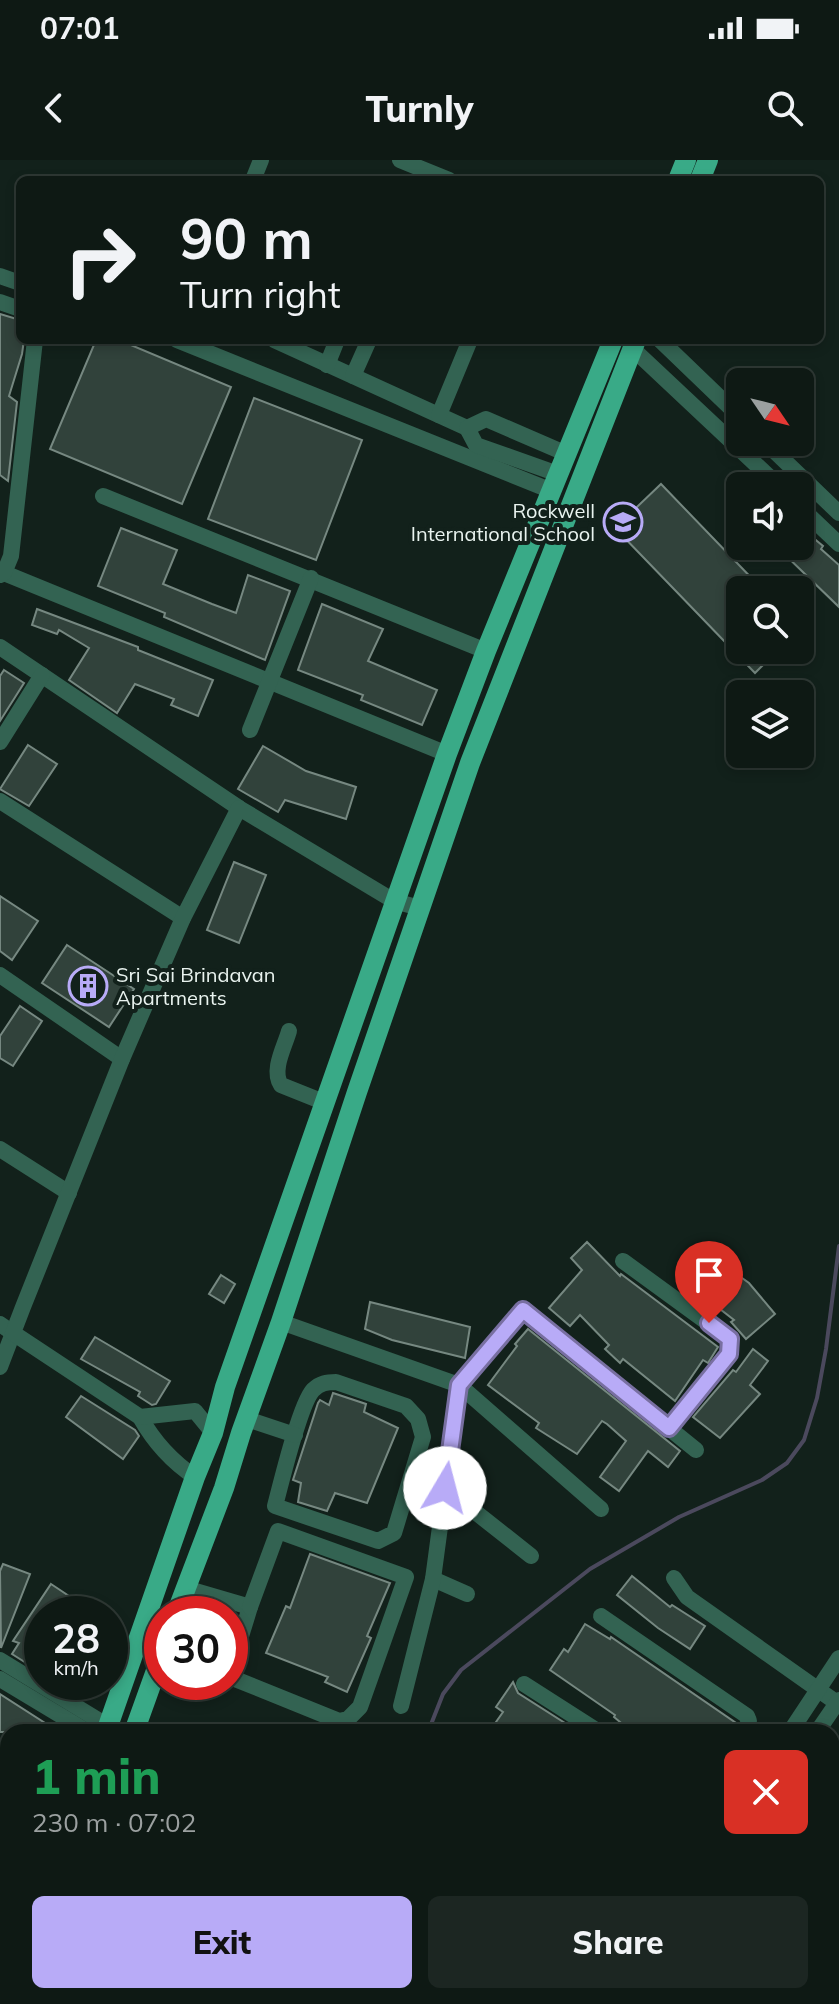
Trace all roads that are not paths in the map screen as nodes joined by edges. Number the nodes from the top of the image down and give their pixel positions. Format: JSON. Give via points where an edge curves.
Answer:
{"nodes":[{"id":1,"x":400,"y":160,"type":"edge"},
{"id":2,"x":416,"y":174,"type":"edge"},
{"id":3,"x":35,"y":344,"type":"edge"},
{"id":4,"x":188,"y":344,"type":"edge"},
{"id":5,"x":282,"y":344,"type":"edge"},
{"id":6,"x":335,"y":344,"type":"edge"},
{"id":7,"x":367,"y":344,"type":"edge"},
{"id":8,"x":468,"y":344,"type":"edge"},
{"id":9,"x":611,"y":344,"type":"edge"},
{"id":10,"x":635,"y":344,"type":"edge"},
{"id":11,"x":664,"y":344,"type":"edge"},
{"id":12,"x":327,"y":365,"type":"junction"},
{"id":13,"x":353,"y":376,"type":"junction"},
{"id":14,"x":726,"y":404,"type":"edge"},
{"id":15,"x":439,"y":415,"type":"junction"},
{"id":16,"x":467,"y":428,"type":"junction"},
{"id":17,"x":567,"y":454,"type":"junction"},
{"id":18,"x":780,"y":456,"type":"edge"},
{"id":19,"x":750,"y":458,"type":"joint"},
{"id":20,"x":764,"y":472,"type":"edge"},
{"id":21,"x":555,"y":482,"type":"junction"},
{"id":22,"x":0,"y":494,"type":"edge"},
{"id":23,"x":103,"y":496,"type":"dead end"},
{"id":24,"x":17,"y":505,"type":"junction"},
{"id":25,"x":839,"y":513,"type":"edge"},
{"id":26,"x":814,"y":518,"type":"edge"},
{"id":27,"x":837,"y":537,"type":"edge"},
{"id":28,"x":2,"y":574,"type":"edge"},
{"id":29,"x":311,"y":578,"type":"junction"},
{"id":30,"x":0,"y":647,"type":"edge"},
{"id":31,"x":486,"y":651,"type":"junction"},
{"id":32,"x":42,"y":675,"type":"junction"},
{"id":33,"x":271,"y":680,"type":"junction"},
{"id":34,"x":250,"y":730,"type":"dead end"},
{"id":35,"x":0,"y":742,"type":"edge"},
{"id":36,"x":447,"y":754,"type":"junction"},
{"id":37,"x":0,"y":801,"type":"edge"},
{"id":38,"x":239,"y":808,"type":"junction"},
{"id":39,"x":394,"y":901,"type":"junction"},
{"id":40,"x":420,"y":908,"type":"junction"},
{"id":41,"x":183,"y":918,"type":"junction"},
{"id":42,"x":0,"y":975,"type":"edge"},
{"id":43,"x":289,"y":1031,"type":"dead end"},
{"id":44,"x":122,"y":1059,"type":"junction"},
{"id":45,"x":326,"y":1103,"type":"junction"},
{"id":46,"x":318,"y":1126,"type":"junction"},
{"id":47,"x":343,"y":1135,"type":"junction"},
{"id":48,"x":0,"y":1149,"type":"edge"},
{"id":49,"x":69,"y":1193,"type":"junction"},
{"id":50,"x":623,"y":1261,"type":"dead end"},
{"id":51,"x":281,"y":1322,"type":"junction"},
{"id":52,"x":6,"y":1328,"type":"edge"},
{"id":53,"x":0,"y":1367,"type":"edge"},
{"id":54,"x":459,"y":1385,"type":"junction"},
{"id":55,"x":140,"y":1417,"type":"junction"},
{"id":56,"x":247,"y":1419,"type":"junction"},
{"id":57,"x":669,"y":1428,"type":"junction"},
{"id":58,"x":213,"y":1433,"type":"junction"},
{"id":59,"x":295,"y":1435,"type":"junction"},
{"id":60,"x":696,"y":1450,"type":"dead end"},
{"id":61,"x":195,"y":1477,"type":"junction"},
{"id":62,"x":445,"y":1488,"type":"junction"},
{"id":63,"x":601,"y":1509,"type":"dead end"},
{"id":64,"x":531,"y":1556,"type":"dead end"},
{"id":65,"x":674,"y":1578,"type":"dead end"},
{"id":66,"x":433,"y":1579,"type":"junction"},
{"id":67,"x":185,"y":1588,"type":"junction"},
{"id":68,"x":467,"y":1594,"type":"dead end"},
{"id":69,"x":182,"y":1596,"type":"edge"},
{"id":70,"x":250,"y":1607,"type":"junction"},
{"id":71,"x":248,"y":1614,"type":"edge"},
{"id":72,"x":601,"y":1616,"type":"dead end"},
{"id":73,"x":839,"y":1658,"type":"edge"},
{"id":74,"x":0,"y":1660,"type":"edge"},
{"id":75,"x":0,"y":1679,"type":"edge"},
{"id":76,"x":248,"y":1682,"type":"edge"},
{"id":77,"x":524,"y":1684,"type":"dead end"},
{"id":78,"x":818,"y":1690,"type":"junction"},
{"id":79,"x":145,"y":1700,"type":"edge"},
{"id":80,"x":838,"y":1701,"type":"edge"},
{"id":81,"x":59,"y":1705,"type":"junction"},
{"id":82,"x":401,"y":1706,"type":"dead end"},
{"id":83,"x":79,"y":1724,"type":"edge"},
{"id":84,"x":97,"y":1724,"type":"edge"},
{"id":85,"x":109,"y":1724,"type":"edge"},
{"id":86,"x":137,"y":1724,"type":"edge"},
{"id":87,"x":586,"y":1724,"type":"edge"},
{"id":88,"x":748,"y":1724,"type":"edge"},
{"id":89,"x":795,"y":1724,"type":"edge"},
{"id":90,"x":822,"y":1724,"type":"edge"}],
"edges":[{"from":1,"to":2,"type":"street"},
{"from":3,"to":24,"type":"street"},
{"from":4,"to":21,"type":"street"},
{"from":5,"to":12,"type":"street"},
{"from":6,"to":12,"type":"street"},
{"from":7,"to":13,"type":"street"},
{"from":8,"to":15,"type":"street"},
{"from":9,"to":17,"type":"main road"},
{"from":10,"to":19,"type":"street"},
{"from":10,"to":40,"type":"main road","via":[[510,658]]},
{"from":11,"to":14,"type":"street"},
{"from":12,"to":13,"type":"street"},
{"from":13,"to":15,"type":"street"},
{"from":15,"to":16,"type":"street"},
{"from":16,"to":17,"type":"street","via":[[486,419]]},
{"from":16,"to":21,"type":"street","via":[[476,445]]},
{"from":17,"to":21,"type":"main road"},
{"from":18,"to":25,"type":"street"},
{"from":19,"to":20,"type":"street"},
{"from":21,"to":31,"type":"main road"},
{"from":22,"to":24,"type":"street"},
{"from":23,"to":29,"type":"street"},
{"from":24,"to":28,"type":"street","via":[[11,556]]},
{"from":26,"to":27,"type":"street"},
{"from":28,"to":33,"type":"street"},
{"from":29,"to":31,"type":"street"},
{"from":29,"to":33,"type":"street"},
{"from":30,"to":32,"type":"street"},
{"from":31,"to":36,"type":"main road"},
{"from":32,"to":35,"type":"street"},
{"from":32,"to":38,"type":"street"},
{"from":33,"to":34,"type":"street"},
{"from":33,"to":36,"type":"street"},
{"from":36,"to":39,"type":"main road"},
{"from":37,"to":41,"type":"street"},
{"from":38,"to":39,"type":"street"},
{"from":38,"to":41,"type":"street"},
{"from":39,"to":40,"type":"street"},
{"from":39,"to":45,"type":"main road"},
{"from":40,"to":47,"type":"main road"},
{"from":41,"to":44,"type":"street"},
{"from":42,"to":44,"type":"street"},
{"from":43,"to":45,"type":"street","via":[[277,1080]]},
{"from":44,"to":49,"type":"street"},
{"from":45,"to":46,"type":"main road"},
{"from":46,"to":47,"type":"main road"},
{"from":46,"to":58,"type":"main road"},
{"from":47,"to":51,"type":"main road"},
{"from":48,"to":49,"type":"street"},
{"from":49,"to":52,"type":"street"},
{"from":50,"to":57,"type":"street","via":[[730,1339],[729,1354]]},
{"from":51,"to":54,"type":"street"},
{"from":51,"to":56,"type":"main road"},
{"from":52,"to":53,"type":"street"},
{"from":52,"to":55,"type":"street"},
{"from":54,"to":57,"type":"street","via":[[523,1310]]},
{"from":54,"to":62,"type":"street"},
{"from":54,"to":63,"type":"street"},
{"from":55,"to":58,"type":"street","via":[[195,1411]]},
{"from":55,"to":61,"type":"street","via":[[166,1454]]},
{"from":56,"to":59,"type":"street"},
{"from":56,"to":67,"type":"main road"},
{"from":57,"to":60,"type":"street"},
{"from":58,"to":61,"type":"main road"},
{"from":59,"to":59,"type":"street","via":[[311,1391],[324,1383],[336,1382],[406,1406],[418,1419],[423,1437],[394,1533],[378,1541],[275,1506]]},
{"from":61,"to":85,"type":"main road"},
{"from":62,"to":64,"type":"street"},
{"from":62,"to":66,"type":"street"},
{"from":65,"to":78,"type":"street","via":[[687,1597]]},
{"from":66,"to":68,"type":"street"},
{"from":66,"to":82,"type":"street"},
{"from":67,"to":69,"type":"main road"},
{"from":67,"to":70,"type":"street"},
{"from":70,"to":71,"type":"street"},
{"from":70,"to":76,"type":"street","via":[[278,1531],[406,1577],[360,1707],[348,1719],[339,1721]]},
{"from":72,"to":88,"type":"street","via":[[747,1716]]},
{"from":73,"to":78,"type":"street"},
{"from":74,"to":81,"type":"street"},
{"from":75,"to":81,"type":"street"},
{"from":77,"to":87,"type":"street"},
{"from":78,"to":80,"type":"street"},
{"from":78,"to":89,"type":"street"},
{"from":79,"to":86,"type":"main road"},
{"from":80,"to":90,"type":"street"},
{"from":81,"to":83,"type":"street"},
{"from":81,"to":84,"type":"street"}]}
